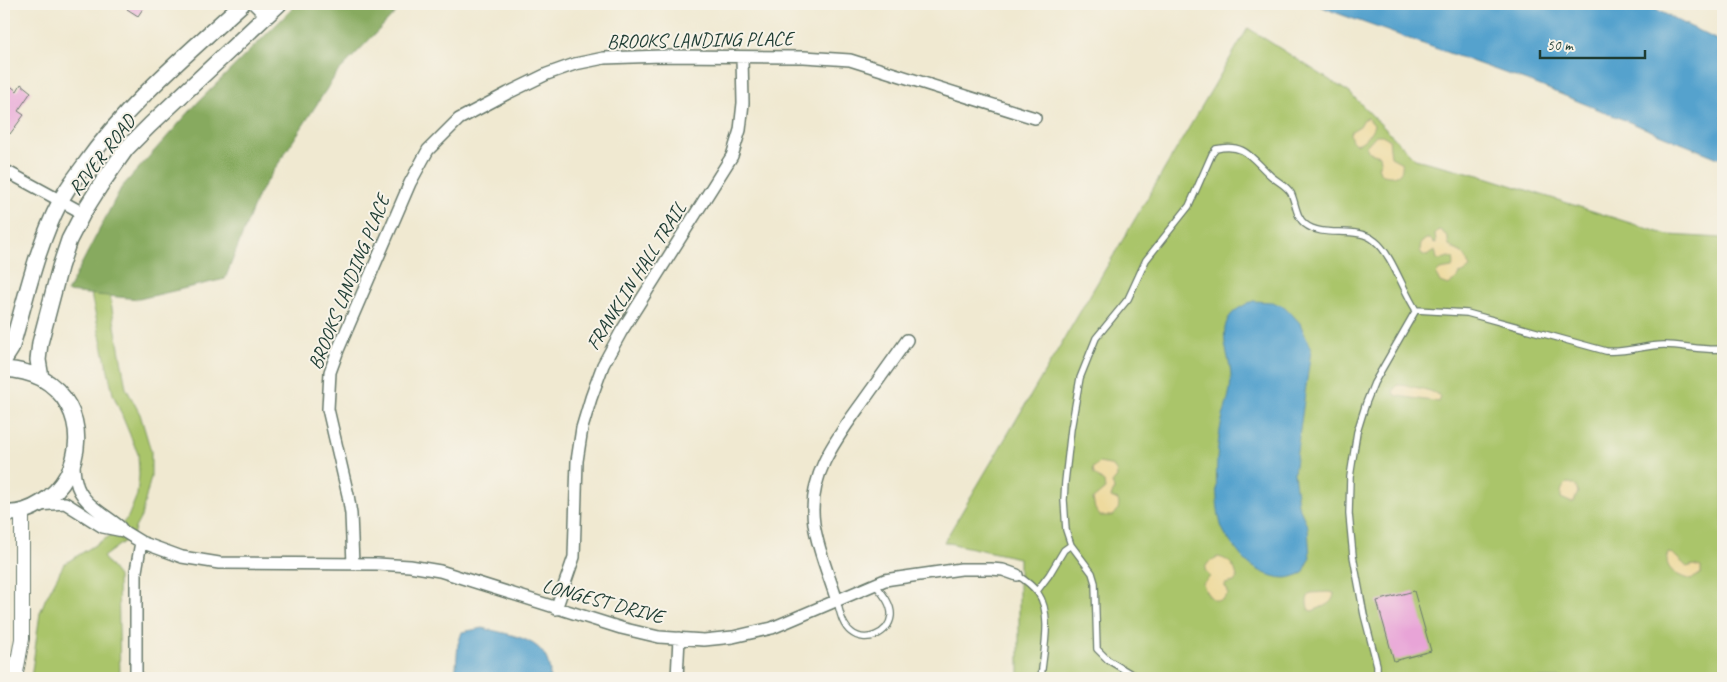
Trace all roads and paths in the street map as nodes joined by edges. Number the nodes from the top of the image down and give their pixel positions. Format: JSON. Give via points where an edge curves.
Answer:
{"nodes":[{"id":1,"x":242,"y":4,"type":"edge"},
{"id":2,"x":254,"y":4,"type":"edge"},
{"id":3,"x":279,"y":4,"type":"edge"},
{"id":4,"x":266,"y":16,"type":"junction"},
{"id":5,"x":742,"y":57,"type":"junction"},
{"id":6,"x":1035,"y":118,"type":"dead end"},
{"id":7,"x":4,"y":170,"type":"edge"},
{"id":8,"x":61,"y":200,"type":"junction"},
{"id":9,"x":83,"y":212,"type":"junction"},
{"id":10,"x":1416,"y":310,"type":"junction"},
{"id":11,"x":906,"y":340,"type":"dead end"},
{"id":12,"x":1723,"y":349,"type":"edge"},
{"id":13,"x":4,"y":360,"type":"edge"},
{"id":14,"x":4,"y":369,"type":"edge"},
{"id":15,"x":41,"y":378,"type":"junction"},
{"id":16,"x":74,"y":461,"type":"junction"},
{"id":17,"x":37,"y":506,"type":"junction"},
{"id":18,"x":22,"y":511,"type":"junction"},
{"id":19,"x":4,"y":513,"type":"edge"},
{"id":20,"x":122,"y":531,"type":"junction"},
{"id":21,"x":141,"y":542,"type":"junction"},
{"id":22,"x":1071,"y":545,"type":"junction"},
{"id":23,"x":353,"y":564,"type":"junction"},
{"id":24,"x":1017,"y":575,"type":"joint"},
{"id":25,"x":875,"y":584,"type":"junction"},
{"id":26,"x":1037,"y":591,"type":"junction"},
{"id":27,"x":837,"y":601,"type":"junction"},
{"id":28,"x":556,"y":608,"type":"junction"},
{"id":29,"x":679,"y":638,"type":"junction"},
{"id":30,"x":15,"y":678,"type":"edge"},
{"id":31,"x":136,"y":678,"type":"edge"},
{"id":32,"x":677,"y":678,"type":"edge"},
{"id":33,"x":1041,"y":678,"type":"edge"},
{"id":34,"x":1138,"y":678,"type":"edge"},
{"id":35,"x":1377,"y":678,"type":"edge"},
{"id":36,"x":1526,"y":678,"type":"edge"},
{"id":37,"x":1538,"y":678,"type":"edge"}],
"edges":[{"from":1,"to":8,"type":"main road","name":"RIVER ROAD","via":[[115,124]]},
{"from":2,"to":4,"type":"street"},
{"from":3,"to":4,"type":"main road","name":"RIVER ROAD"},
{"from":4,"to":9,"type":"main road","name":"RIVER ROAD","via":[[126,149]]},
{"from":5,"to":6,"type":"street","name":"BROOKS LANDING PLACE","via":[[850,60]]},
{"from":5,"to":23,"type":"street","name":"BROOKS LANDING PLACE","via":[[604,58],[575,64],[508,92],[459,119],[428,150],[410,183],[330,372],[328,409],[348,495]]},
{"from":5,"to":28,"type":"street","name":"FRANKLIN HALL TRAIL","via":[[743,103],[740,130],[732,156],[621,332],[590,398],[577,461],[574,557]]},
{"from":7,"to":8,"type":"street"},
{"from":8,"to":9,"type":"street"},
{"from":8,"to":13,"type":"main road","name":"RIVER ROAD","via":[[36,260],[12,349]]},
{"from":9,"to":15,"type":"main road","name":"RIVER ROAD","via":[[69,240],[50,301],[38,360]]},
{"from":10,"to":12,"type":"lane","via":[[1467,313],[1606,352],[1663,345]]},
{"from":10,"to":22,"type":"lane","via":[[1388,256],[1374,240],[1355,233],[1317,229],[1305,224],[1286,187],[1247,152],[1233,147],[1216,149],[1189,206],[1146,260],[1128,299],[1096,338],[1085,363],[1075,406],[1064,500],[1066,530]]},
{"from":10,"to":35,"type":"lane","via":[[1366,403],[1357,432],[1350,477],[1353,556],[1378,665]]},
{"from":11,"to":27,"type":"street","via":[[828,452],[819,474],[813,499],[814,522],[818,548]]},
{"from":14,"to":15,"type":"main road","via":[[20,370]]},
{"from":15,"to":16,"type":"main road","via":[[69,408],[76,434]]},
{"from":16,"to":17,"type":"main road","via":[[60,487]]},
{"from":16,"to":20,"type":"street","name":"LONGEST DRIVE","via":[[76,482],[84,499]]},
{"from":17,"to":18,"type":"main road"},
{"from":17,"to":20,"type":"street","name":"LONGEST DRIVE","via":[[65,502],[103,527]]},
{"from":18,"to":19,"type":"main road"},
{"from":18,"to":30,"type":"street","via":[[22,624]]},
{"from":20,"to":21,"type":"street","name":"LONGEST DRIVE"},
{"from":21,"to":23,"type":"street","name":"LONGEST DRIVE","via":[[182,557],[219,563]]},
{"from":21,"to":31,"type":"street","via":[[136,571]]},
{"from":22,"to":26,"type":"lane","via":[[1064,550]]},
{"from":22,"to":34,"type":"lane","via":[[1096,583],[1097,650]]},
{"from":23,"to":28,"type":"street","name":"LONGEST DRIVE","via":[[410,566],[440,571]]},
{"from":24,"to":25,"type":"street","name":"LONGEST DRIVE","via":[[1003,570],[961,570]]},
{"from":24,"to":26,"type":"lane","name":"LONGEST DRIVE"},
{"from":25,"to":27,"type":"street","name":"LONGEST DRIVE"},
{"from":25,"to":27,"type":"lane","via":[[889,606],[891,617],[886,628],[872,638],[852,633],[844,624]]},
{"from":26,"to":33,"type":"lane","via":[[1046,617]]},
{"from":27,"to":29,"type":"street","name":"LONGEST DRIVE","via":[[772,628],[733,637]]},
{"from":28,"to":29,"type":"street","name":"LONGEST DRIVE","via":[[621,628],[658,637]]},
{"from":29,"to":32,"type":"street"},
{"from":36,"to":37,"type":"lane"}]}
